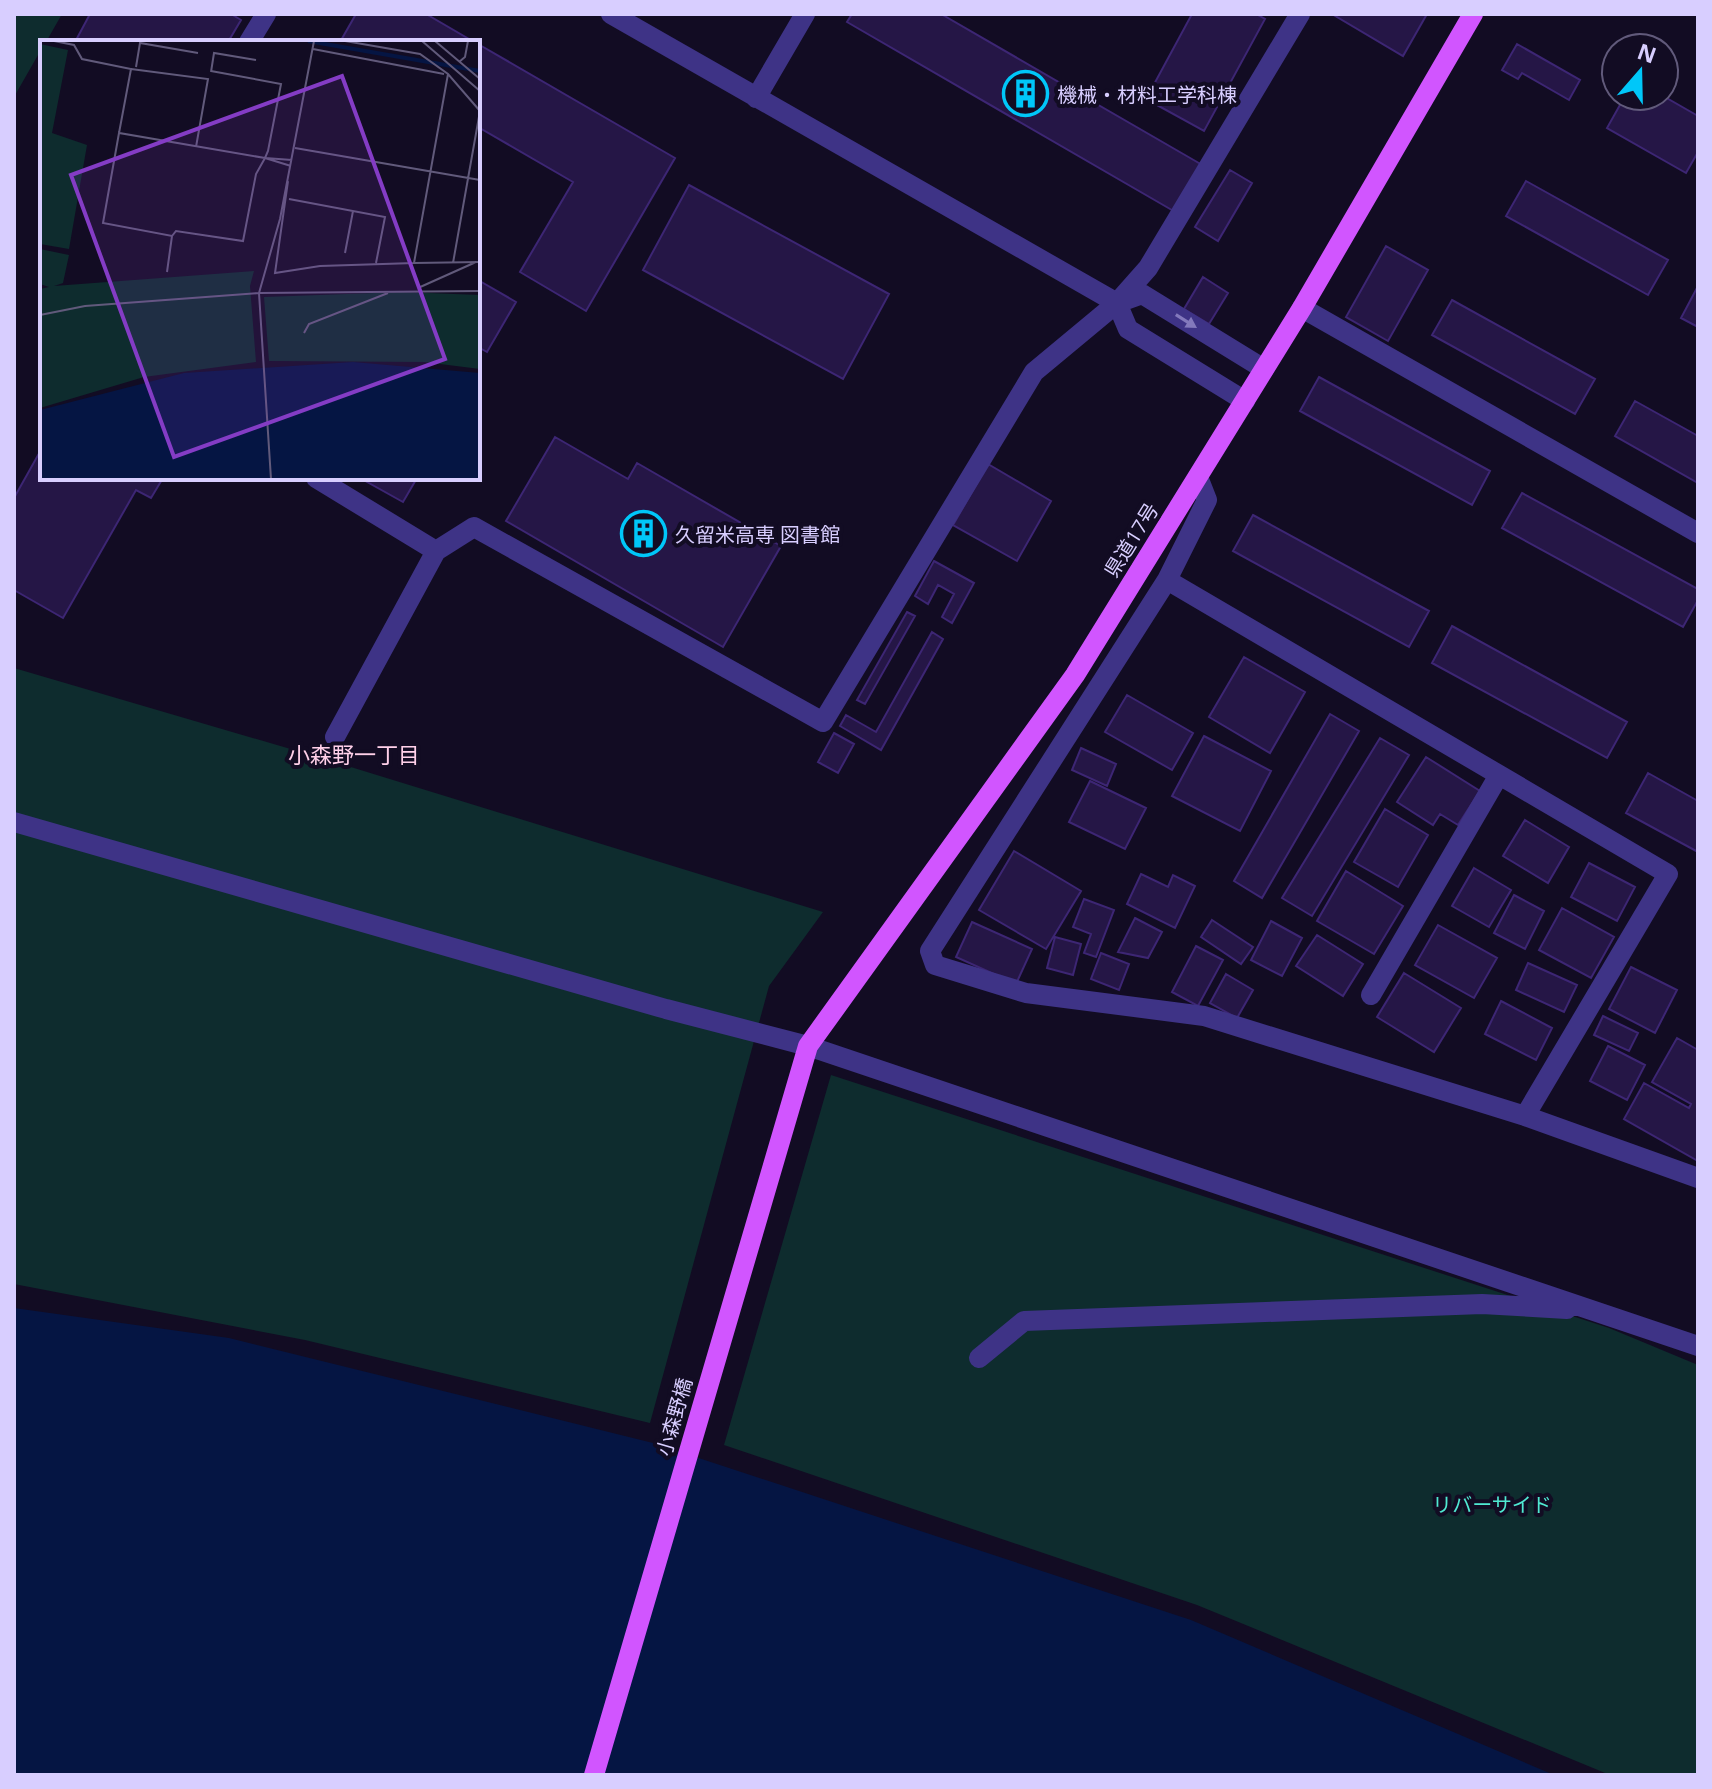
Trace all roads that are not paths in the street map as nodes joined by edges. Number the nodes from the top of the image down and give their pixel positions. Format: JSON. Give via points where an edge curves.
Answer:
{"nodes":[{"id":1,"x":266,"y":14,"type":"edge"},
{"id":2,"x":611,"y":14,"type":"edge"},
{"id":3,"x":805,"y":14,"type":"edge"},
{"id":4,"x":1300,"y":14,"type":"edge"},
{"id":5,"x":1473,"y":14,"type":"edge"},
{"id":6,"x":250,"y":40,"type":"edge"},
{"id":7,"x":756,"y":98,"type":"junction"},
{"id":8,"x":1117,"y":303,"type":"junction"},
{"id":9,"x":1302,"y":308,"type":"junction"},
{"id":10,"x":1264,"y":369,"type":"junction"},
{"id":11,"x":1245,"y":401,"type":"junction"},
{"id":12,"x":1198,"y":477,"type":"junction"},
{"id":13,"x":319,"y":480,"type":"edge"},
{"id":14,"x":1698,"y":533,"type":"edge"},
{"id":15,"x":436,"y":551,"type":"junction"},
{"id":16,"x":1167,"y":580,"type":"junction"},
{"id":17,"x":335,"y":737,"type":"dead end"},
{"id":18,"x":1499,"y":775,"type":"junction"},
{"id":19,"x":14,"y":822,"type":"edge"},
{"id":20,"x":1371,"y":995,"type":"dead end"},
{"id":21,"x":808,"y":1046,"type":"junction"},
{"id":22,"x":800,"y":1072,"type":"joint"},
{"id":23,"x":1525,"y":1116,"type":"junction"},
{"id":24,"x":1698,"y":1178,"type":"edge"},
{"id":25,"x":1595,"y":1311,"type":"junction"},
{"id":26,"x":1693,"y":1342,"type":"edge"},
{"id":27,"x":979,"y":1358,"type":"dead end"},
{"id":28,"x":594,"y":1775,"type":"edge"}],
"edges":[{"from":1,"to":6,"type":"street"},
{"from":2,"to":7,"type":"street"},
{"from":3,"to":7,"type":"street"},
{"from":4,"to":8,"type":"street","via":[[1148,268]]},
{"from":5,"to":9,"type":"main road","name":"県道17号"},
{"from":7,"to":8,"type":"street"},
{"from":8,"to":10,"type":"street","one_way":true,"via":[[1142,294]]},
{"from":8,"to":11,"type":"street","via":[[1128,329]]},
{"from":8,"to":15,"type":"street","via":[[1034,372],[823,722],[474,527]]},
{"from":9,"to":10,"type":"main road","name":"県道17号"},
{"from":9,"to":14,"type":"street"},
{"from":10,"to":11,"type":"main road","name":"県道17号"},
{"from":11,"to":12,"type":"main road","name":"県道17号"},
{"from":12,"to":16,"type":"street","via":[[1207,500]]},
{"from":12,"to":21,"type":"main road","name":"県道17号","via":[[1075,675]]},
{"from":13,"to":15,"type":"street"},
{"from":15,"to":17,"type":"street"},
{"from":16,"to":18,"type":"street"},
{"from":16,"to":23,"type":"street","via":[[930,951],[935,965],[1026,993],[1204,1016]]},
{"from":18,"to":20,"type":"street"},
{"from":18,"to":23,"type":"street","via":[[1668,874]]},
{"from":19,"to":21,"type":"street"},
{"from":21,"to":22,"type":"main road","name":"県道17号"},
{"from":21,"to":25,"type":"street"},
{"from":22,"to":28,"type":"main road","name":"小森野橋"},
{"from":23,"to":24,"type":"street"},
{"from":25,"to":26,"type":"street"},
{"from":25,"to":27,"type":"street","via":[[1482,1304],[1024,1321]]}]}
